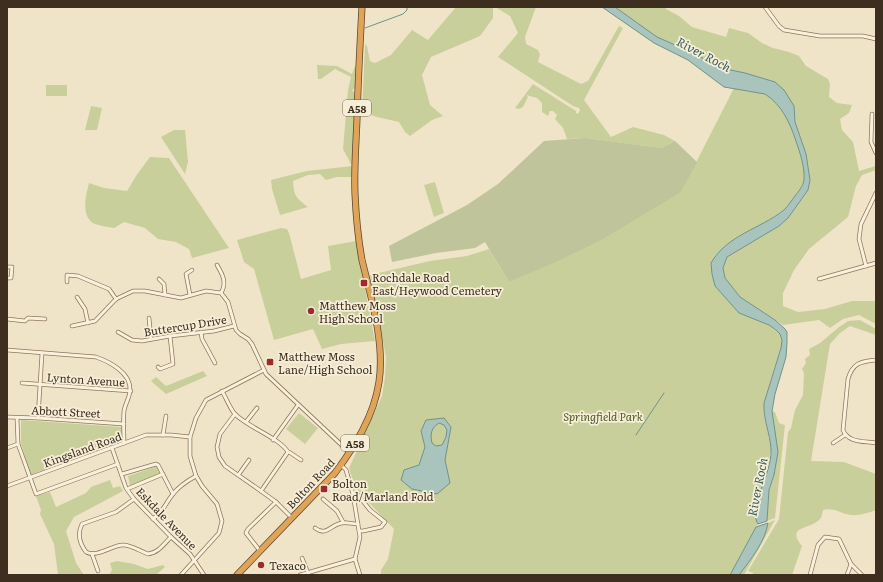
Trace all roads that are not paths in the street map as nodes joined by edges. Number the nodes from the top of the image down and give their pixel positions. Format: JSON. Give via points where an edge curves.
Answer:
{"nodes":[{"id":1,"x":362,"y":7,"type":"edge"},
{"id":2,"x":765,"y":7,"type":"edge"},
{"id":3,"x":876,"y":40,"type":"edge"},
{"id":4,"x":872,"y":114,"type":"dead end"},
{"id":5,"x":876,"y":153,"type":"edge"},
{"id":6,"x":876,"y":196,"type":"edge"},
{"id":7,"x":876,"y":263,"type":"edge"},
{"id":8,"x":217,"y":265,"type":"dead end"},
{"id":9,"x":7,"y":266,"type":"edge"},
{"id":10,"x":866,"y":266,"type":"junction"},
{"id":11,"x":192,"y":270,"type":"dead end"},
{"id":12,"x":7,"y":278,"type":"edge"},
{"id":13,"x":159,"y":279,"type":"dead end"},
{"id":14,"x":819,"y":279,"type":"dead end"},
{"id":15,"x":67,"y":282,"type":"dead end"},
{"id":16,"x":221,"y":294,"type":"junction"},
{"id":17,"x":165,"y":295,"type":"junction"},
{"id":18,"x":190,"y":295,"type":"junction"},
{"id":19,"x":77,"y":297,"type":"dead end"},
{"id":20,"x":116,"y":299,"type":"junction"},
{"id":21,"x":148,"y":318,"type":"dead end"},
{"id":22,"x":7,"y":319,"type":"edge"},
{"id":23,"x":45,"y":319,"type":"dead end"},
{"id":24,"x":88,"y":323,"type":"junction"},
{"id":25,"x":72,"y":326,"type":"dead end"},
{"id":26,"x":234,"y":326,"type":"junction"},
{"id":27,"x":118,"y":332,"type":"dead end"},
{"id":28,"x":201,"y":332,"type":"junction"},
{"id":29,"x":170,"y":336,"type":"junction"},
{"id":30,"x":151,"y":339,"type":"junction"},
{"id":31,"x":7,"y":350,"type":"edge"},
{"id":32,"x":42,"y":353,"type":"junction"},
{"id":33,"x":876,"y":360,"type":"edge"},
{"id":34,"x":216,"y":363,"type":"dead end"},
{"id":35,"x":158,"y":367,"type":"dead end"},
{"id":36,"x":264,"y":370,"type":"junction"},
{"id":37,"x":22,"y":383,"type":"dead end"},
{"id":38,"x":40,"y":384,"type":"junction"},
{"id":39,"x":222,"y":391,"type":"junction"},
{"id":40,"x":131,"y":392,"type":"junction"},
{"id":41,"x":298,"y":405,"type":"junction"},
{"id":42,"x":257,"y":408,"type":"dead end"},
{"id":43,"x":235,"y":414,"type":"junction"},
{"id":44,"x":166,"y":416,"type":"dead end"},
{"id":45,"x":7,"y":417,"type":"edge"},
{"id":46,"x":17,"y":418,"type":"junction"},
{"id":47,"x":38,"y":418,"type":"junction"},
{"id":48,"x":246,"y":422,"type":"junction"},
{"id":49,"x":124,"y":424,"type":"junction"},
{"id":50,"x":164,"y":435,"type":"junction"},
{"id":51,"x":845,"y":435,"type":"junction"},
{"id":52,"x":190,"y":437,"type":"junction"},
{"id":53,"x":273,"y":440,"type":"junction"},
{"id":54,"x":876,"y":442,"type":"edge"},
{"id":55,"x":124,"y":443,"type":"junction"},
{"id":56,"x":833,"y":443,"type":"dead end"},
{"id":57,"x":18,"y":444,"type":"junction"},
{"id":58,"x":7,"y":448,"type":"edge"},
{"id":59,"x":112,"y":448,"type":"junction"},
{"id":60,"x":288,"y":452,"type":"junction"},
{"id":61,"x":349,"y":452,"type":"junction"},
{"id":62,"x":249,"y":460,"type":"dead end"},
{"id":63,"x":301,"y":460,"type":"dead end"},
{"id":64,"x":118,"y":464,"type":"junction"},
{"id":65,"x":341,"y":465,"type":"junction"},
{"id":66,"x":122,"y":474,"type":"junction"},
{"id":67,"x":163,"y":474,"type":"junction"},
{"id":68,"x":239,"y":474,"type":"junction"},
{"id":69,"x":196,"y":476,"type":"junction"},
{"id":70,"x":29,"y":478,"type":"junction"},
{"id":71,"x":7,"y":486,"type":"edge"},
{"id":72,"x":128,"y":489,"type":"junction"},
{"id":73,"x":261,"y":491,"type":"junction"},
{"id":74,"x":172,"y":494,"type":"junction"},
{"id":75,"x":354,"y":494,"type":"junction"},
{"id":76,"x":134,"y":499,"type":"junction"},
{"id":77,"x":323,"y":499,"type":"dead end"},
{"id":78,"x":276,"y":502,"type":"junction"},
{"id":79,"x":292,"y":518,"type":"junction"},
{"id":80,"x":152,"y":519,"type":"junction"},
{"id":81,"x":343,"y":522,"type":"junction"},
{"id":82,"x":358,"y":524,"type":"junction"},
{"id":83,"x":317,"y":530,"type":"dead end"},
{"id":84,"x":359,"y":531,"type":"junction"},
{"id":85,"x":171,"y":537,"type":"junction"},
{"id":86,"x":260,"y":552,"type":"junction"},
{"id":87,"x":92,"y":554,"type":"junction"},
{"id":88,"x":302,"y":558,"type":"dead end"},
{"id":89,"x":355,"y":559,"type":"junction"},
{"id":90,"x":194,"y":560,"type":"junction"},
{"id":91,"x":851,"y":564,"type":"junction"},
{"id":92,"x":98,"y":571,"type":"dead end"},
{"id":93,"x":308,"y":573,"type":"junction"},
{"id":94,"x":181,"y":575,"type":"edge"},
{"id":95,"x":204,"y":575,"type":"edge"},
{"id":96,"x":237,"y":575,"type":"edge"},
{"id":97,"x":300,"y":575,"type":"edge"},
{"id":98,"x":360,"y":575,"type":"edge"},
{"id":99,"x":810,"y":575,"type":"edge"},
{"id":100,"x":847,"y":575,"type":"edge"},
{"id":101,"x":862,"y":575,"type":"edge"}],
"edges":[{"from":1,"to":61,"type":"highway","name":"Bolton Road","number":"A58","via":[[355,192],[359,243],[379,342],[380,372],[373,407]]},
{"from":2,"to":3,"type":"street","via":[[784,30],[820,36],[863,36]]},
{"from":4,"to":5,"type":"street","via":[[871,142]]},
{"from":6,"to":10,"type":"street","via":[[861,224],[859,239]]},
{"from":7,"to":10,"type":"street"},
{"from":8,"to":16,"type":"street","via":[[225,282]]},
{"from":9,"to":12,"type":"street","via":[[12,267],[11,278]]},
{"from":10,"to":14,"type":"street"},
{"from":11,"to":18,"type":"street","via":[[186,274]]},
{"from":13,"to":17,"type":"street","via":[[164,284]]},
{"from":15,"to":20,"type":"street","via":[[67,275],[78,276],[109,289]]},
{"from":16,"to":18,"type":"street","via":[[206,291]]},
{"from":16,"to":26,"type":"street","via":[[228,302]]},
{"from":17,"to":18,"type":"street","via":[[181,298]]},
{"from":17,"to":20,"type":"street","via":[[133,291]]},
{"from":19,"to":24,"type":"street","via":[[85,309]]},
{"from":20,"to":24,"type":"street","via":[[95,321]]},
{"from":21,"to":30,"type":"street"},
{"from":22,"to":23,"type":"street"},
{"from":24,"to":25,"type":"street"},
{"from":26,"to":28,"type":"street","name":"Buttercup Drive"},
{"from":26,"to":36,"type":"street","via":[[252,344]]},
{"from":27,"to":30,"type":"street","name":"Buttercup Drive","via":[[132,340]]},
{"from":28,"to":29,"type":"street","name":"Buttercup Drive"},
{"from":28,"to":34,"type":"street","via":[[202,339]]},
{"from":29,"to":30,"type":"street","name":"Buttercup Drive"},
{"from":29,"to":35,"type":"street","via":[[173,364],[160,369]]},
{"from":31,"to":32,"type":"street"},
{"from":32,"to":38,"type":"street"},
{"from":32,"to":40,"type":"street","via":[[96,357],[110,362],[125,376]]},
{"from":33,"to":51,"type":"street","via":[[862,362],[850,372],[843,430]]},
{"from":36,"to":39,"type":"street"},
{"from":36,"to":41,"type":"street"},
{"from":37,"to":38,"type":"street","name":"Lynton Avenue"},
{"from":38,"to":40,"type":"street","name":"Lynton Avenue"},
{"from":38,"to":47,"type":"street"},
{"from":39,"to":43,"type":"street"},
{"from":39,"to":52,"type":"street","via":[[206,400],[196,418]]},
{"from":40,"to":49,"type":"street","via":[[124,410]]},
{"from":41,"to":53,"type":"street"},
{"from":41,"to":61,"type":"street"},
{"from":42,"to":48,"type":"street"},
{"from":43,"to":48,"type":"street"},
{"from":43,"to":68,"type":"street","via":[[220,434],[217,447],[219,457],[225,466]]},
{"from":44,"to":50,"type":"street"},
{"from":45,"to":46,"type":"street","name":"Abbott Street"},
{"from":46,"to":47,"type":"street","name":"Abbott Street"},
{"from":46,"to":57,"type":"street"},
{"from":47,"to":49,"type":"street","name":"Abbott Street"},
{"from":48,"to":53,"type":"street"},
{"from":49,"to":55,"type":"street"},
{"from":50,"to":52,"type":"street","name":"Kingsland Road"},
{"from":50,"to":55,"type":"street","name":"Kingsland Road","via":[[146,435]]},
{"from":51,"to":54,"type":"street","via":[[852,440]]},
{"from":51,"to":56,"type":"street"},
{"from":52,"to":69,"type":"street","via":[[190,456]]},
{"from":53,"to":60,"type":"street"},
{"from":55,"to":59,"type":"street","name":"Kingsland Road"},
{"from":57,"to":58,"type":"street"},
{"from":57,"to":70,"type":"street"},
{"from":59,"to":64,"type":"street","name":"Eskdale Avenue"},
{"from":59,"to":70,"type":"street","name":"Kingsland Road"},
{"from":60,"to":63,"type":"street"},
{"from":60,"to":73,"type":"street"},
{"from":61,"to":65,"type":"highway","name":"Bolton Road","number":"A58"},
{"from":62,"to":68,"type":"street"},
{"from":64,"to":66,"type":"street","name":"Eskdale Avenue"},
{"from":64,"to":70,"type":"street","via":[[36,494]]},
{"from":65,"to":75,"type":"street","via":[[346,470]]},
{"from":65,"to":79,"type":"highway","name":"Bolton Road","number":"A58"},
{"from":66,"to":67,"type":"street","via":[[156,464],[160,466]]},
{"from":66,"to":72,"type":"street","name":"Eskdale Avenue"},
{"from":67,"to":72,"type":"street"},
{"from":67,"to":74,"type":"street"},
{"from":68,"to":73,"type":"street"},
{"from":69,"to":74,"type":"street","via":[[184,482]]},
{"from":69,"to":90,"type":"street","via":[[217,504],[222,521],[219,533]]},
{"from":70,"to":71,"type":"street","name":"Kingsland Road"},
{"from":72,"to":76,"type":"street","name":"Eskdale Avenue"},
{"from":73,"to":78,"type":"street"},
{"from":74,"to":80,"type":"street","via":[[161,513]]},
{"from":75,"to":82,"type":"street"},
{"from":75,"to":84,"type":"street","via":[[385,522],[381,527]]},
{"from":76,"to":80,"type":"street","name":"Eskdale Avenue"},
{"from":76,"to":87,"type":"street","via":[[116,512],[82,524],[79,531],[81,541],[86,552]]},
{"from":77,"to":81,"type":"street","via":[[337,511]]},
{"from":78,"to":79,"type":"street"},
{"from":78,"to":86,"type":"street","via":[[246,533]]},
{"from":79,"to":86,"type":"highway","name":"Bolton Road","number":"A58"},
{"from":80,"to":85,"type":"street","name":"Eskdale Avenue"},
{"from":81,"to":82,"type":"street"},
{"from":81,"to":83,"type":"street","via":[[323,532]]},
{"from":82,"to":84,"type":"street"},
{"from":84,"to":89,"type":"street"},
{"from":85,"to":87,"type":"street","via":[[158,551],[151,554],[119,545]]},
{"from":85,"to":90,"type":"street","name":"Eskdale Avenue"},
{"from":86,"to":96,"type":"highway","name":"Bolton Road","number":"A58"},
{"from":87,"to":92,"type":"street"},
{"from":88,"to":93,"type":"street"},
{"from":89,"to":93,"type":"street"},
{"from":89,"to":98,"type":"street"},
{"from":90,"to":94,"type":"street"},
{"from":90,"to":95,"type":"street","name":"Eskdale Avenue"},
{"from":91,"to":99,"type":"street","via":[[839,539],[825,537],[818,545]]},
{"from":91,"to":100,"type":"street"},
{"from":91,"to":101,"type":"street"},
{"from":93,"to":97,"type":"street"}]}
